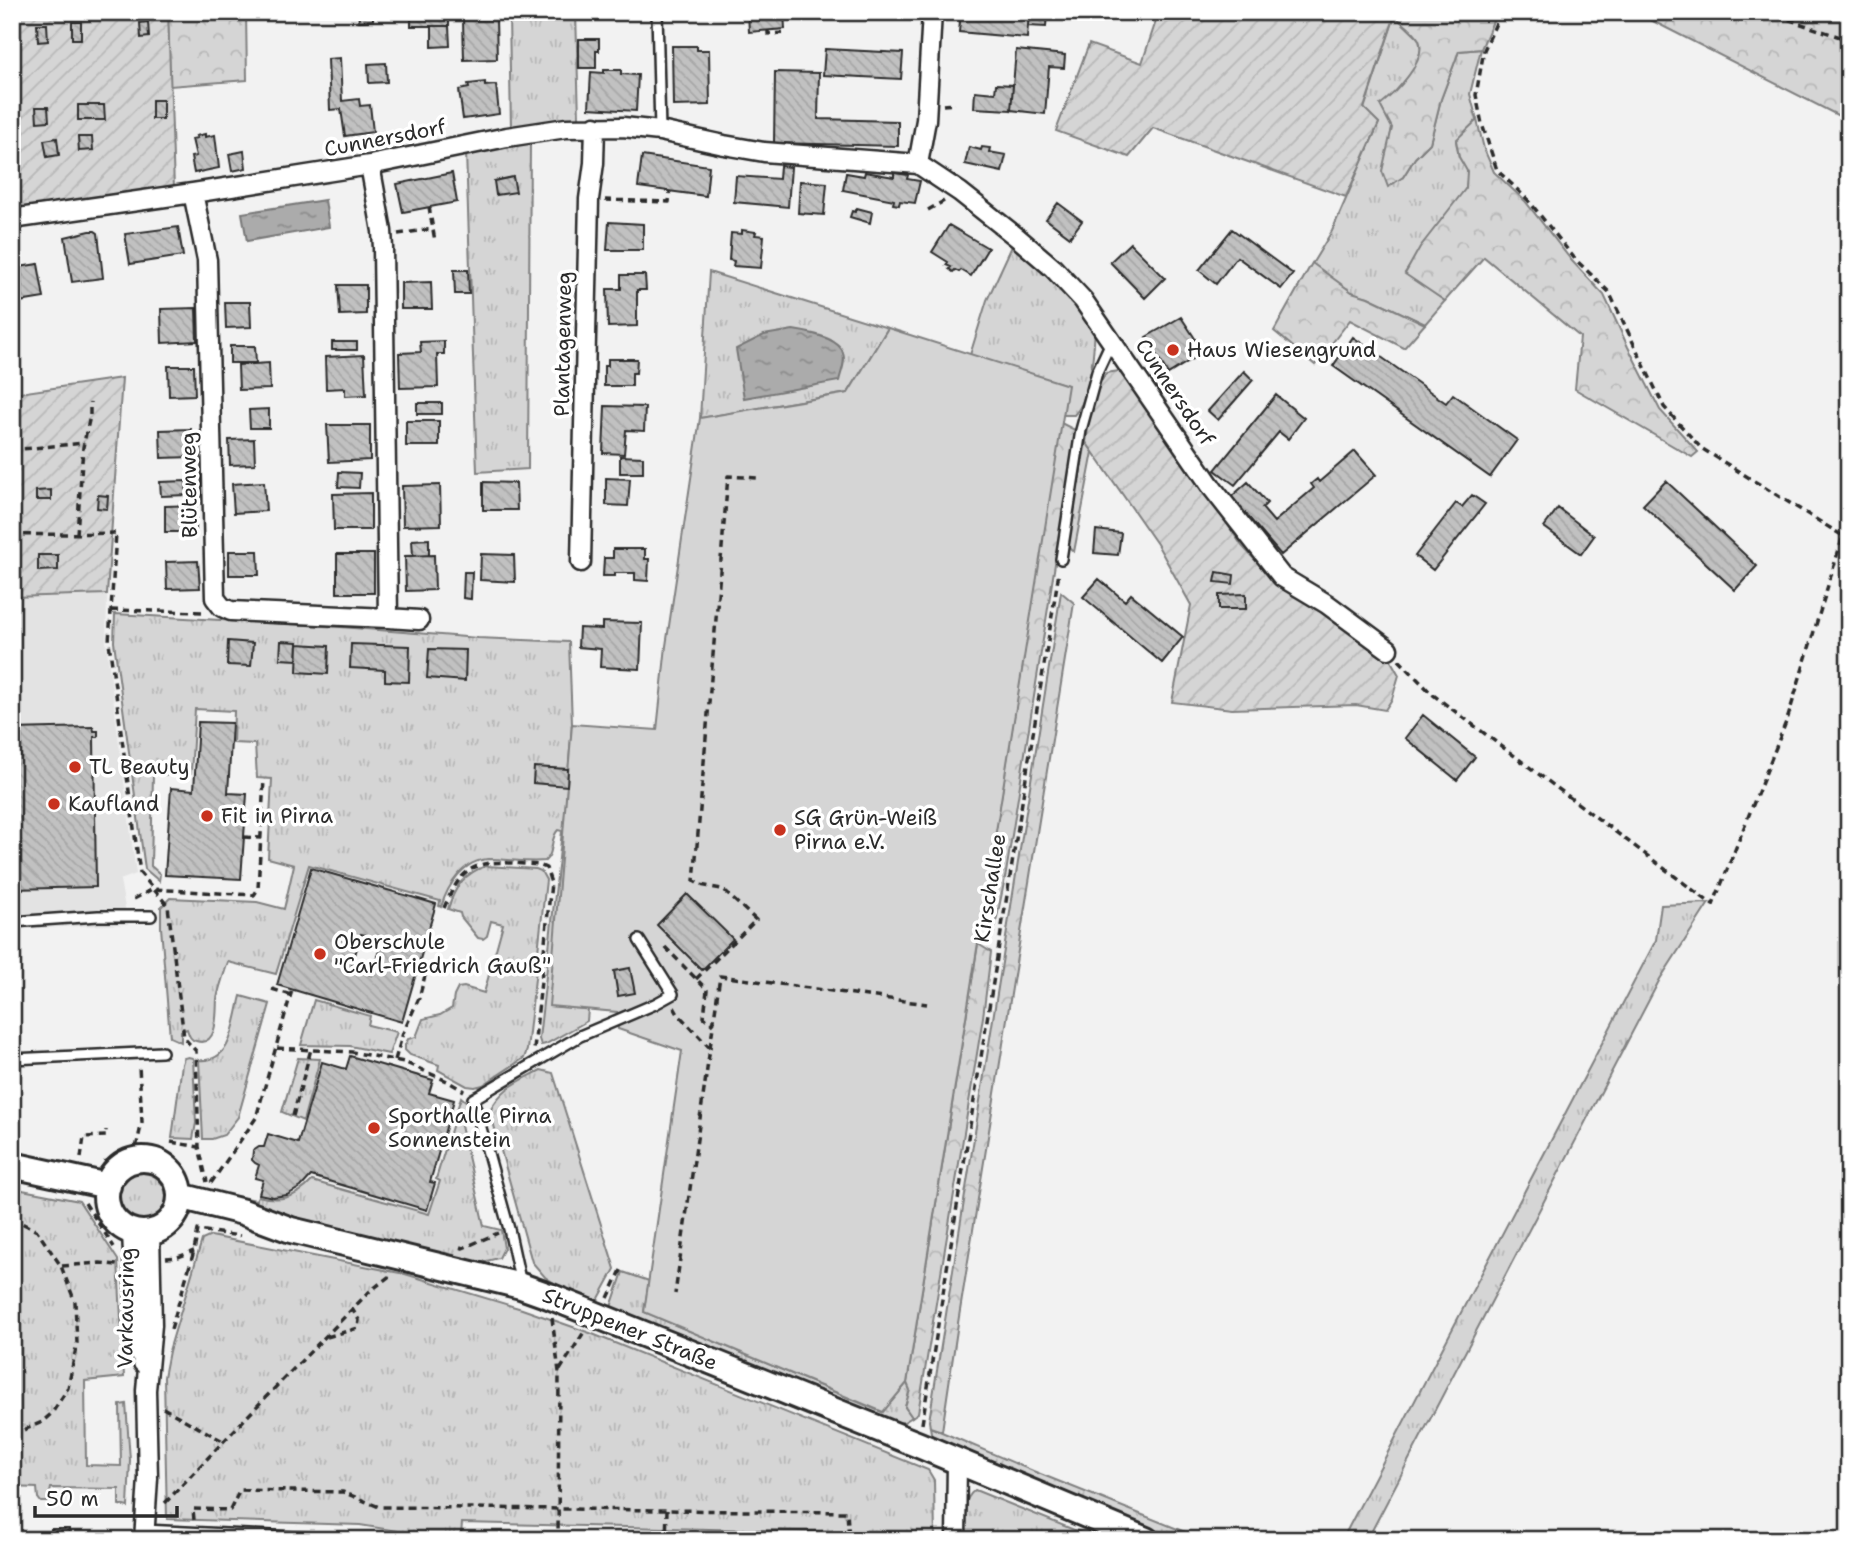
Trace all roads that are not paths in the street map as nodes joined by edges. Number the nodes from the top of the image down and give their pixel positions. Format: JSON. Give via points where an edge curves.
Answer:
{"nodes":[{"id":1,"x":657,"y":12,"type":"edge"},
{"id":2,"x":932,"y":12,"type":"edge"},
{"id":3,"x":595,"y":126,"type":"junction"},
{"id":4,"x":660,"y":131,"type":"junction"},
{"id":5,"x":918,"y":163,"type":"junction"},
{"id":6,"x":370,"y":165,"type":"junction"},
{"id":7,"x":193,"y":193,"type":"junction"},
{"id":8,"x":12,"y":219,"type":"edge"},
{"id":9,"x":1112,"y":340,"type":"junction"},
{"id":10,"x":1061,"y":559,"type":"road end"},
{"id":11,"x":581,"y":562,"type":"dead end"},
{"id":12,"x":388,"y":618,"type":"junction"},
{"id":13,"x":419,"y":620,"type":"dead end"},
{"id":14,"x":1388,"y":649,"type":"road end"},
{"id":15,"x":151,"y":916,"type":"dead end"},
{"id":16,"x":12,"y":922,"type":"edge"},
{"id":17,"x":639,"y":940,"type":"dead end"},
{"id":18,"x":162,"y":1052,"type":"dead end"},
{"id":19,"x":12,"y":1059,"type":"edge"},
{"id":20,"x":12,"y":1165,"type":"edge"},
{"id":21,"x":105,"y":1174,"type":"junction"},
{"id":22,"x":178,"y":1206,"type":"junction"},
{"id":23,"x":141,"y":1232,"type":"junction"},
{"id":24,"x":521,"y":1286,"type":"junction"},
{"id":25,"x":957,"y":1462,"type":"junction"},
{"id":26,"x":149,"y":1534,"type":"edge"},
{"id":27,"x":357,"y":1540,"type":"edge"},
{"id":28,"x":956,"y":1540,"type":"edge"},
{"id":29,"x":1146,"y":1540,"type":"edge"}],
"edges":[{"from":1,"to":4,"type":"lane"},
{"from":2,"to":5,"type":"street","via":[[926,120]]},
{"from":3,"to":4,"type":"street","name":"Cunnersdorf"},
{"from":3,"to":6,"type":"street","name":"Cunnersdorf","via":[[507,137]]},
{"from":3,"to":11,"type":"street","name":"Plantagenweg","via":[[589,199]]},
{"from":4,"to":5,"type":"street","name":"Cunnersdorf","via":[[764,152]]},
{"from":5,"to":9,"type":"street","name":"Cunnersdorf","via":[[1053,268]]},
{"from":6,"to":7,"type":"street","name":"Cunnersdorf"},
{"from":6,"to":12,"type":"street","via":[[383,248]]},
{"from":7,"to":8,"type":"street","name":"Cunnersdorf"},
{"from":7,"to":12,"type":"street","name":"Blütenweg","via":[[207,260],[215,598],[231,611]]},
{"from":9,"to":10,"type":"lane","via":[[1097,372],[1081,430]]},
{"from":9,"to":14,"type":"street","name":"Cunnersdorf","via":[[1213,489],[1282,577]]},
{"from":12,"to":13,"type":"street"},
{"from":15,"to":16,"type":"lane"},
{"from":17,"to":24,"type":"lane","via":[[673,993],[580,1036],[473,1099]]},
{"from":18,"to":19,"type":"lane"},
{"from":20,"to":21,"type":"main road"},
{"from":21,"to":22,"type":"main road","via":[[133,1161],[162,1164],[180,1189]]},
{"from":21,"to":23,"type":"main road","via":[[109,1210],[118,1223]]},
{"from":22,"to":23,"type":"main road","via":[[167,1225]]},
{"from":22,"to":24,"type":"main road","name":"Struppener Straße","via":[[243,1212],[291,1230]]},
{"from":23,"to":26,"type":"street","name":"Varkausring","via":[[152,1325],[146,1384]]},
{"from":24,"to":25,"type":"main road","name":"Struppener Straße"},
{"from":25,"to":28,"type":"street"},
{"from":25,"to":29,"type":"main road","name":"Struppener Straße"},
{"from":26,"to":27,"type":"lane"}]}
